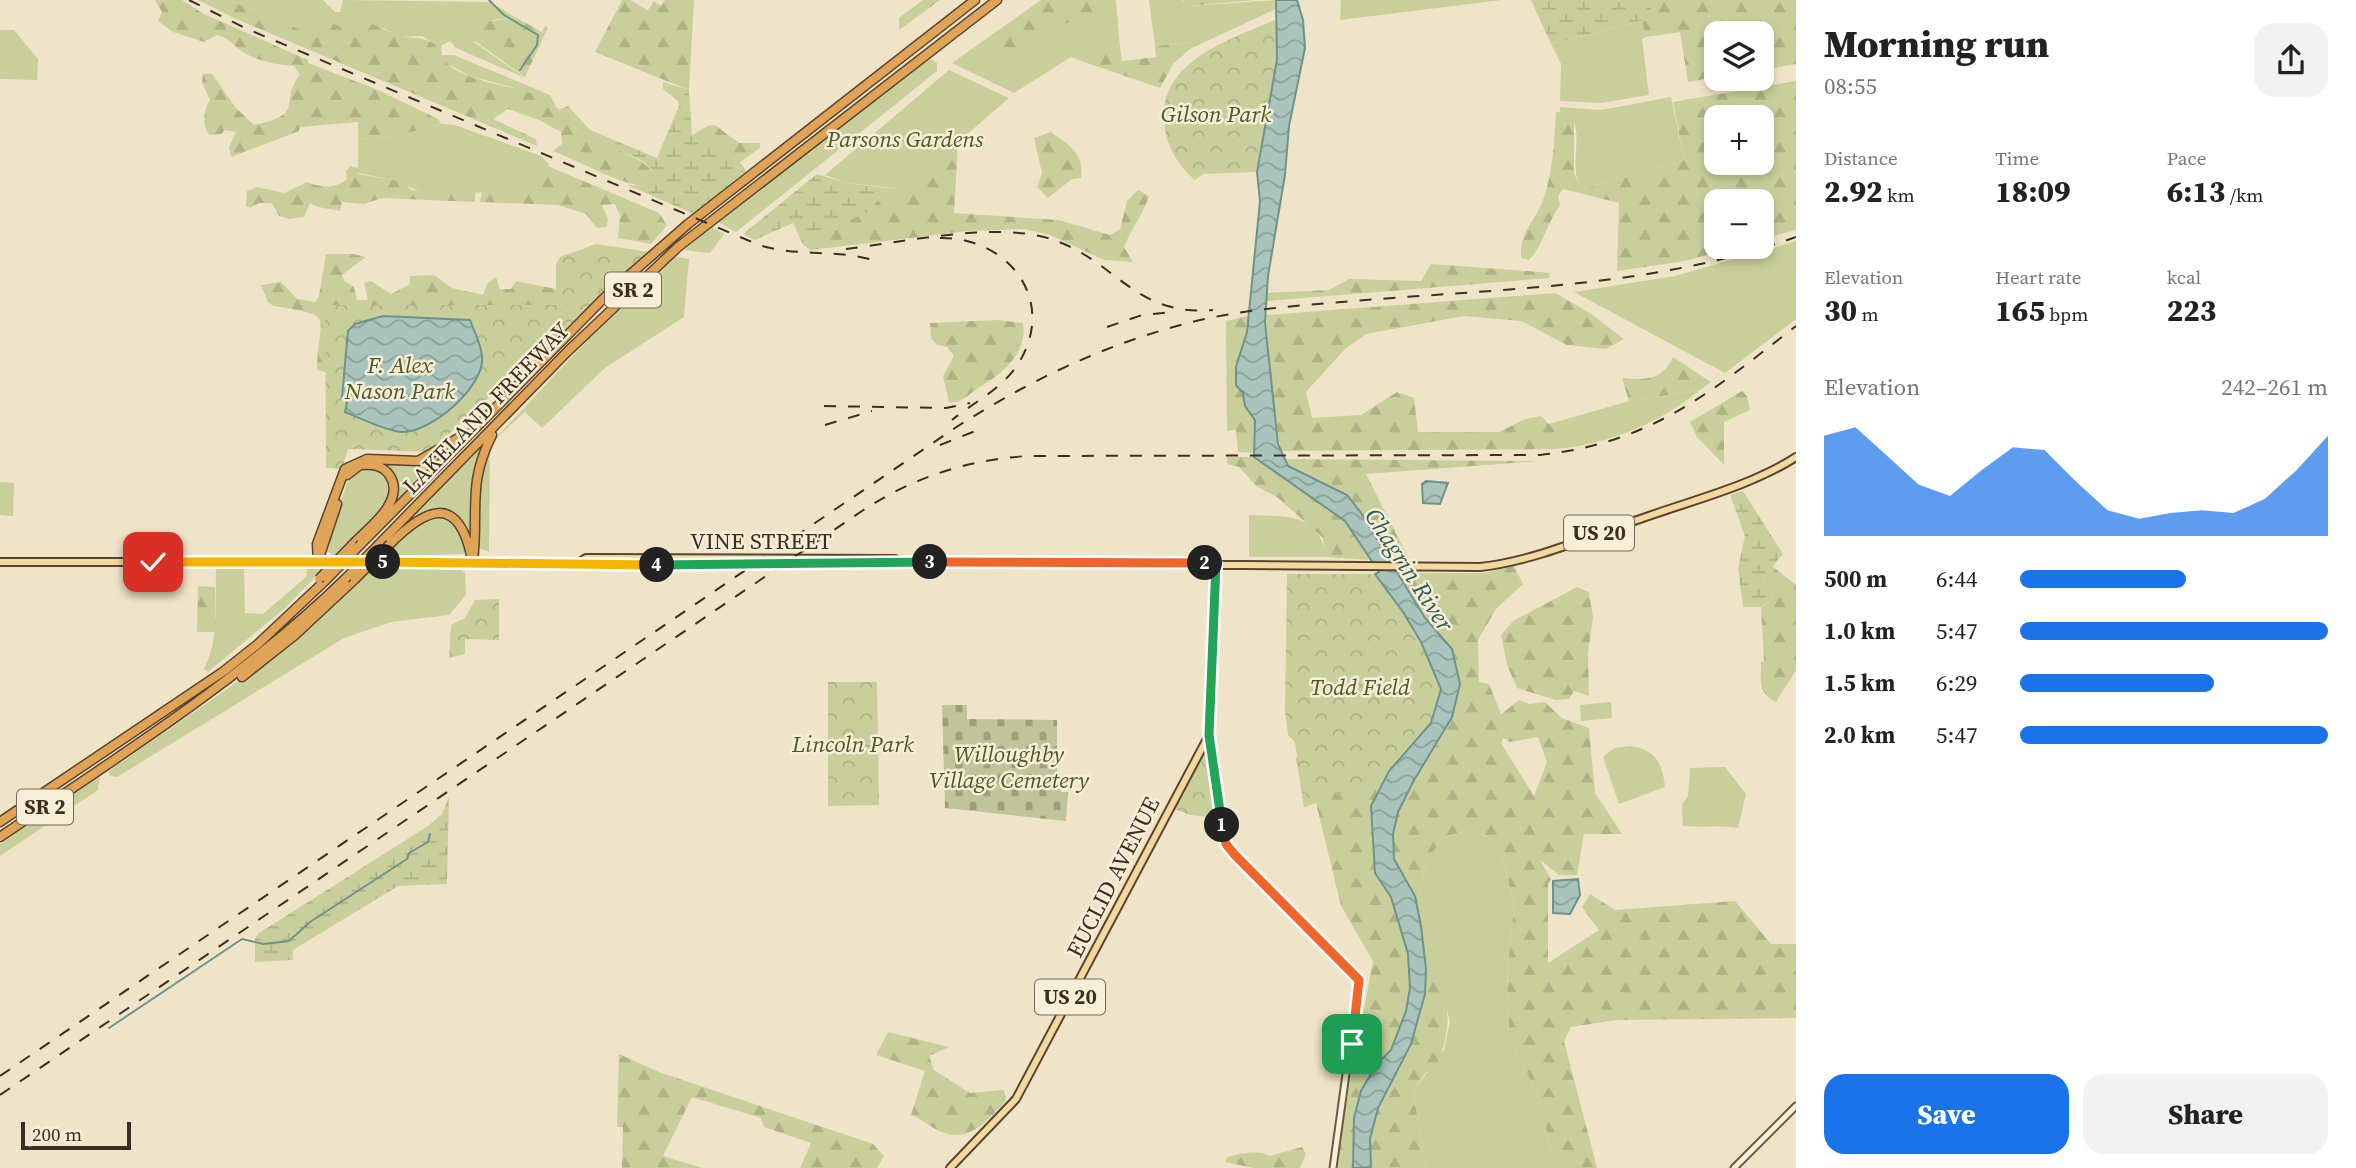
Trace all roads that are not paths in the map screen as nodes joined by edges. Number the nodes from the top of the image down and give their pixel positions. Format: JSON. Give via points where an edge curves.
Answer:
{"nodes":[{"id":1,"x":975,"y":0,"type":"edge"},
{"id":2,"x":997,"y":0,"type":"edge"},
{"id":3,"x":477,"y":425,"type":"junction"},
{"id":4,"x":495,"y":428,"type":"junction"},
{"id":5,"x":1796,"y":457,"type":"edge"},
{"id":6,"x":357,"y":544,"type":"junction"},
{"id":7,"x":318,"y":561,"type":"junction"},
{"id":8,"x":473,"y":561,"type":"junction"},
{"id":9,"x":0,"y":562,"type":"edge"},
{"id":10,"x":1216,"y":564,"type":"junction"},
{"id":11,"x":350,"y":579,"type":"junction"},
{"id":12,"x":1209,"y":735,"type":"junction"},
{"id":13,"x":1200,"y":749,"type":"junction"},
{"id":14,"x":1211,"y":750,"type":"junction"},
{"id":15,"x":0,"y":822,"type":"edge"},
{"id":16,"x":0,"y":838,"type":"edge"},
{"id":17,"x":1796,"y":1107,"type":"edge"},
{"id":18,"x":950,"y":1168,"type":"edge"},
{"id":19,"x":1333,"y":1168,"type":"edge"},
{"id":20,"x":1734,"y":1168,"type":"edge"}],
"edges":[{"from":1,"to":3,"type":"highway","name":"LAKELAND FREEWAY","number":"SR 2","via":[[688,224],[610,292]]},
{"from":2,"to":4,"type":"highway","name":"LAKELAND FREEWAY","number":"SR 2","via":[[678,247]]},
{"from":3,"to":6,"type":"highway","name":"LAKELAND FREEWAY","number":"SR 2"},
{"from":3,"to":7,"type":"highway","via":[[427,458],[409,462],[367,459],[345,469],[317,544]]},
{"from":4,"to":8,"type":"highway","via":[[475,477]]},
{"from":4,"to":11,"type":"highway","name":"LAKELAND FREEWAY","number":"SR 2","bridge":true},
{"from":5,"to":10,"type":"main road","number":"US 20","via":[[1771,472],[1520,560],[1480,567],[1423,568]]},
{"from":6,"to":7,"type":"highway","via":[[389,506],[394,491],[388,474],[379,466],[360,466],[349,472]]},
{"from":6,"to":15,"type":"highway","name":"LAKELAND FREEWAY","number":"SR 2","bridge":true,"via":[[258,644]]},
{"from":7,"to":8,"type":"main road","name":"VINE STREET"},
{"from":7,"to":9,"type":"main road","name":"VINE STREET"},
{"from":8,"to":10,"type":"main road","name":"VINE STREET","via":[[586,565]]},
{"from":8,"to":11,"type":"highway","bridge":true,"via":[[465,530],[455,518],[443,513],[421,516]]},
{"from":10,"to":12,"type":"main road"},
{"from":11,"to":16,"type":"highway","name":"LAKELAND FREEWAY","number":"SR 2","via":[[262,654]]},
{"from":12,"to":13,"type":"main road","name":"EUCLID AVENUE","number":"US 20"},
{"from":12,"to":14,"type":"main road"},
{"from":13,"to":14,"type":"main road"},
{"from":13,"to":18,"type":"main road","name":"EUCLID AVENUE","number":"US 20","via":[[1016,1099]]},
{"from":14,"to":19,"type":"main road","via":[[1226,844],[1359,980]]},
{"from":17,"to":20,"type":"main road"}]}
